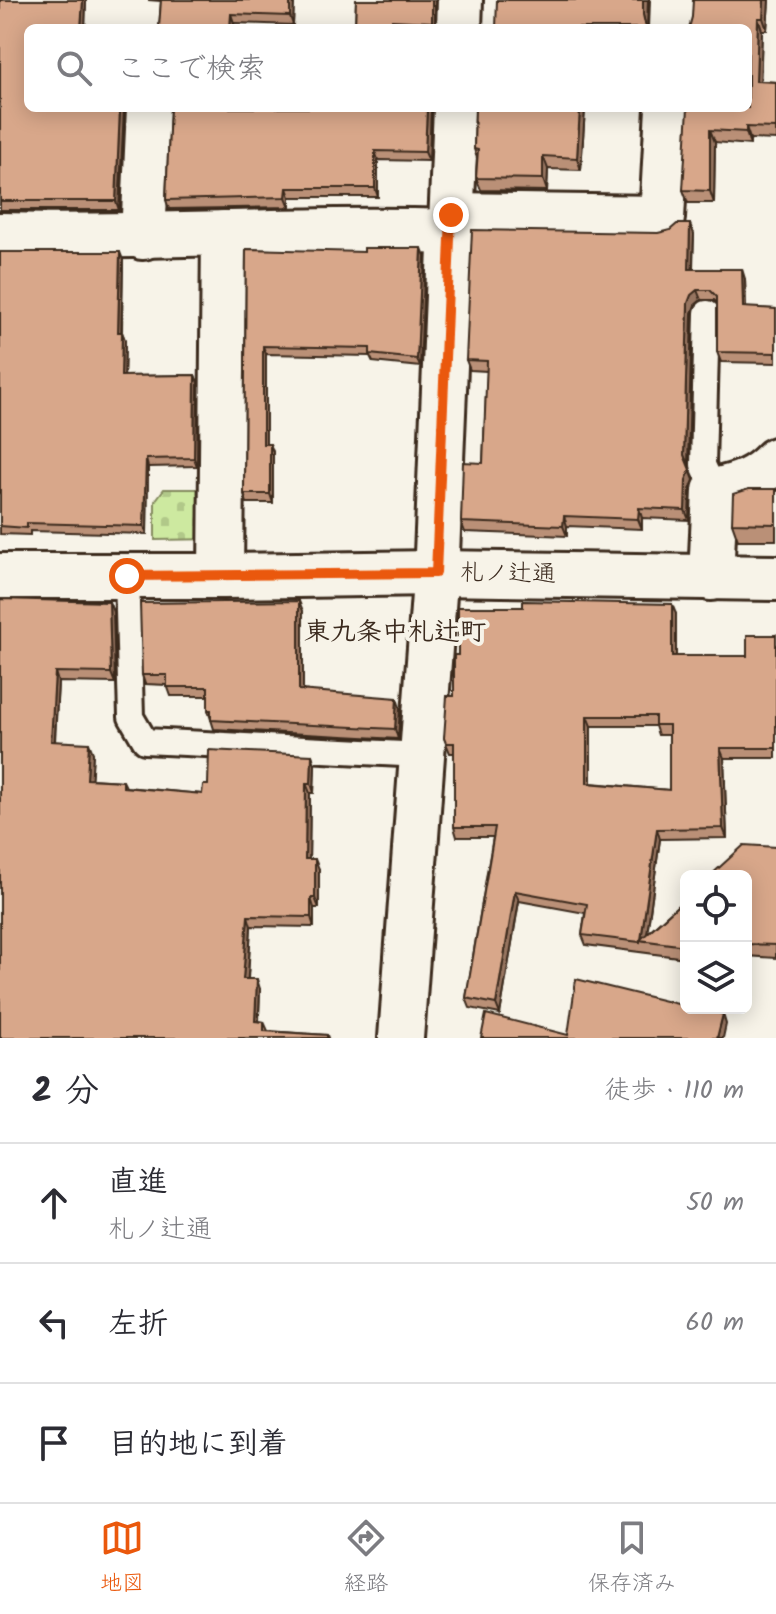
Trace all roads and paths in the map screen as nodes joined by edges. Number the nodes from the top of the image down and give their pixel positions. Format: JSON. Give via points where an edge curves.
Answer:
{"nodes":[{"id":1,"x":460,"y":0,"type":"edge"},
{"id":2,"x":673,"y":0,"type":"edge"},
{"id":3,"x":459,"y":24,"type":"edge"},
{"id":4,"x":672,"y":24,"type":"edge"},
{"id":5,"x":149,"y":112,"type":"edge"},
{"id":6,"x":456,"y":112,"type":"edge"},
{"id":7,"x":668,"y":112,"type":"edge"},
{"id":8,"x":451,"y":224,"type":"junction"},
{"id":9,"x":224,"y":233,"type":"junction"},
{"id":10,"x":0,"y":235,"type":"edge"},
{"id":11,"x":143,"y":237,"type":"junction"},
{"id":12,"x":707,"y":313,"type":"dead end"},
{"id":13,"x":776,"y":460,"type":"edge"},
{"id":14,"x":715,"y":491,"type":"junction"},
{"id":15,"x":436,"y":573,"type":"junction"},
{"id":16,"x":0,"y":576,"type":"edge"},
{"id":17,"x":127,"y":576,"type":"junction"},
{"id":18,"x":221,"y":576,"type":"junction"},
{"id":19,"x":711,"y":578,"type":"junction"},
{"id":20,"x":776,"y":578,"type":"edge"},
{"id":21,"x":422,"y":755,"type":"junction"},
{"id":22,"x":401,"y":1038,"type":"edge"}],
"edges":[{"from":1,"to":3,"type":"street"},
{"from":2,"to":4,"type":"street"},
{"from":5,"to":11,"type":"street"},
{"from":6,"to":8,"type":"street"},
{"from":7,"to":8,"type":"street","via":[[662,218]]},
{"from":8,"to":9,"type":"street"},
{"from":8,"to":15,"type":"street"},
{"from":9,"to":11,"type":"street"},
{"from":9,"to":18,"type":"street"},
{"from":10,"to":11,"type":"street"},
{"from":12,"to":14,"type":"lane","via":[[703,465]]},
{"from":13,"to":14,"type":"street","via":[[762,475]]},
{"from":14,"to":19,"type":"street"},
{"from":15,"to":18,"type":"street","name":"札ノ辻通"},
{"from":15,"to":19,"type":"street","name":"札ノ辻通"},
{"from":15,"to":21,"type":"street"},
{"from":16,"to":17,"type":"street","name":"札ノ辻通"},
{"from":17,"to":18,"type":"street","name":"札ノ辻通"},
{"from":17,"to":21,"type":"lane","via":[[131,717],[145,741]]},
{"from":19,"to":20,"type":"street","name":"札ノ辻通"},
{"from":21,"to":22,"type":"street"}]}
